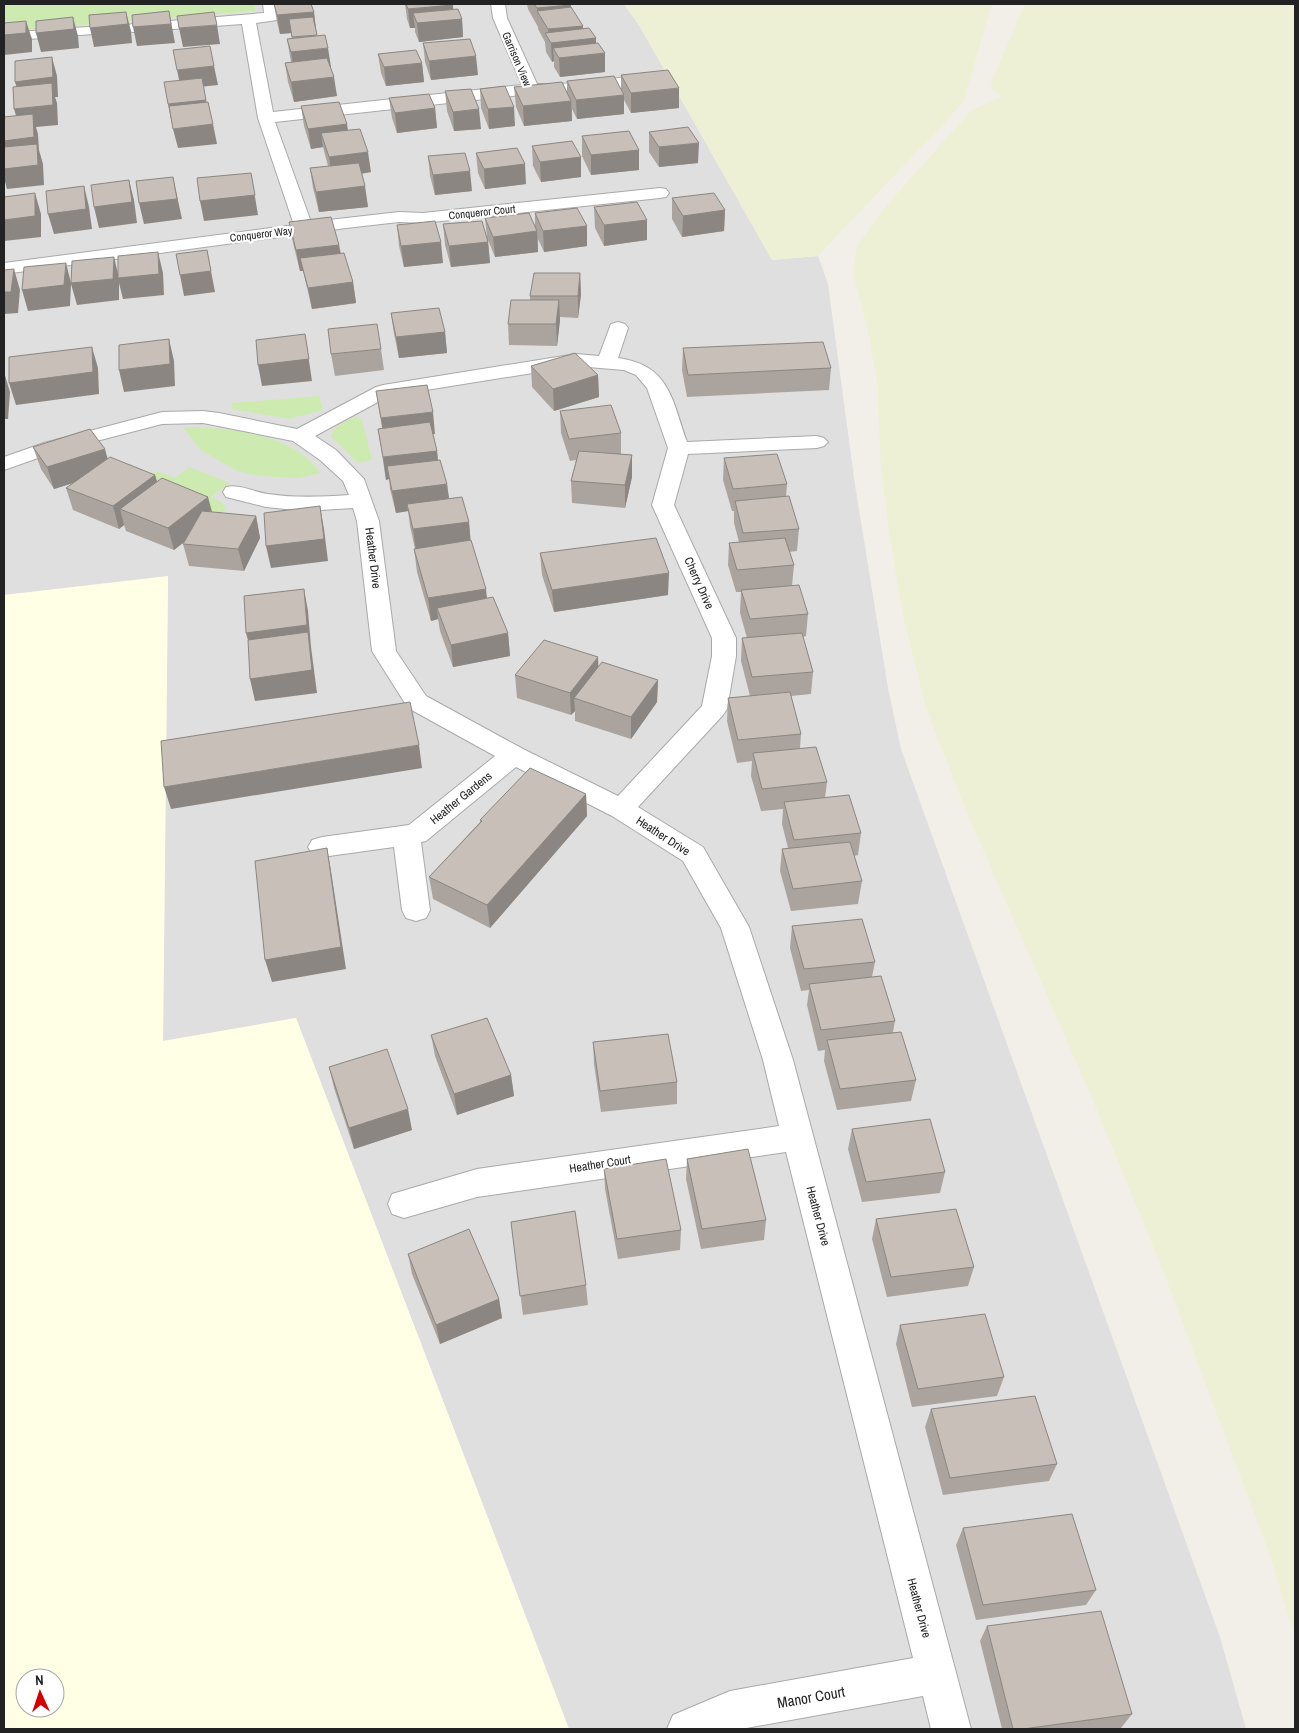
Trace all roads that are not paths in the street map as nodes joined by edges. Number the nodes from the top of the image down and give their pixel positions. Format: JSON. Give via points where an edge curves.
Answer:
{"nodes":[{"id":1,"x":498,"y":4,"type":"edge"},
{"id":2,"x":271,"y":10,"type":"edge"},
{"id":3,"x":248,"y":19,"type":"junction"},
{"id":4,"x":133,"y":28,"type":"edge"},
{"id":5,"x":101,"y":30,"type":"edge"},
{"id":6,"x":4,"y":37,"type":"edge"},
{"id":7,"x":657,"y":79,"type":"edge"},
{"id":8,"x":531,"y":89,"type":"junction"},
{"id":9,"x":266,"y":118,"type":"junction"},
{"id":10,"x":660,"y":193,"type":"dead end"},
{"id":11,"x":304,"y":228,"type":"junction"},
{"id":12,"x":4,"y":269,"type":"edge"},
{"id":13,"x":618,"y":328,"type":"dead end"},
{"id":14,"x":607,"y":362,"type":"junction"},
{"id":15,"x":300,"y":436,"type":"junction"},
{"id":16,"x":817,"y":442,"type":"dead end"},
{"id":17,"x":679,"y":448,"type":"junction"},
{"id":18,"x":4,"y":464,"type":"edge"},
{"id":19,"x":234,"y":492,"type":"dead end"},
{"id":20,"x":362,"y":501,"type":"junction"},
{"id":21,"x":514,"y":755,"type":"junction"},
{"id":22,"x":621,"y":809,"type":"junction"},
{"id":23,"x":406,"y":835,"type":"junction"},
{"id":24,"x":322,"y":847,"type":"edge"},
{"id":25,"x":416,"y":910,"type":"dead end"},
{"id":26,"x":797,"y":1137,"type":"junction"},
{"id":27,"x":404,"y":1204,"type":"dead end"},
{"id":28,"x":937,"y":1674,"type":"junction"},
{"id":29,"x":687,"y":1729,"type":"edge"},
{"id":30,"x":951,"y":1729,"type":"edge"}],
"edges":[{"from":1,"to":8,"type":"street","name":"Garrison View","via":[[500,18]]},
{"from":2,"to":3,"type":"street"},
{"from":3,"to":4,"type":"street"},
{"from":3,"to":9,"type":"street","name":"Conqueror Way"},
{"from":5,"to":6,"type":"street"},
{"from":7,"to":8,"type":"street"},
{"from":8,"to":9,"type":"street","name":"Garrison View"},
{"from":9,"to":11,"type":"street","name":"Conqueror Way"},
{"from":10,"to":11,"type":"street","name":"Conqueror Court"},
{"from":11,"to":12,"type":"street","name":"Conqueror Way"},
{"from":13,"to":14,"type":"street"},
{"from":14,"to":15,"type":"street","via":[[576,360],[383,391]]},
{"from":14,"to":17,"type":"street","via":[[644,371],[657,386]]},
{"from":15,"to":18,"type":"street","name":"Heather Drive","via":[[219,419],[162,418],[51,447]]},
{"from":15,"to":20,"type":"street","name":"Heather Drive","via":[[318,447],[353,479]]},
{"from":16,"to":17,"type":"street"},
{"from":17,"to":22,"type":"street","name":"Cherry Drive","via":[[663,505],[724,638],[724,656],[714,709]]},
{"from":19,"to":20,"type":"street","via":[[266,500],[305,504]]},
{"from":20,"to":21,"type":"street","name":"Heather Drive","via":[[368,521],[384,651],[417,702]]},
{"from":21,"to":22,"type":"street","name":"Heather Drive"},
{"from":21,"to":23,"type":"street","name":"Heather Gardens","via":[[416,834]]},
{"from":22,"to":26,"type":"street","name":"Heather Drive","via":[[693,854],[735,927],[778,1060]]},
{"from":23,"to":24,"type":"street","name":"Heather Gardens"},
{"from":23,"to":25,"type":"street"},
{"from":26,"to":27,"type":"street","name":"Heather Court","via":[[477,1183]]},
{"from":26,"to":28,"type":"street","name":"Heather Drive"},
{"from":28,"to":29,"type":"street","name":"Manor Court","via":[[730,1711]]},
{"from":28,"to":30,"type":"street","name":"Heather Drive"}]}
